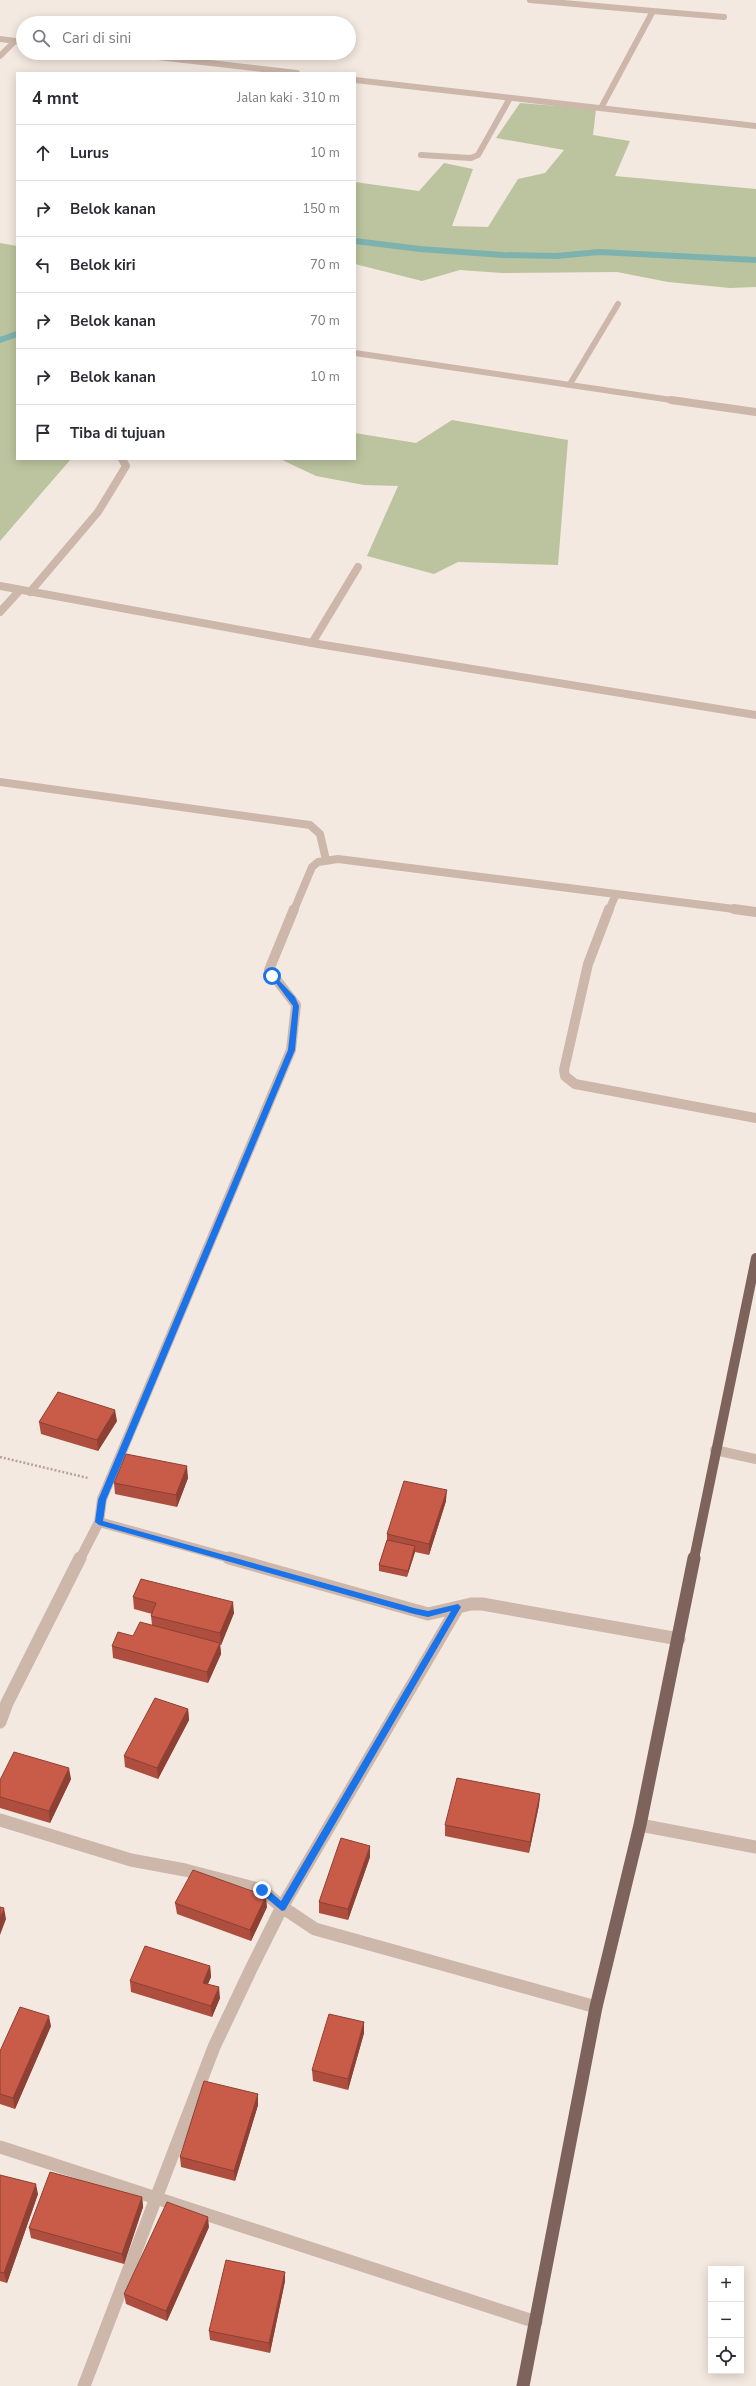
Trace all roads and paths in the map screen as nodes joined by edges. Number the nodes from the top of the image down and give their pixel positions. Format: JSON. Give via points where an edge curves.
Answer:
{"nodes":[{"id":1,"x":530,"y":0,"type":"edge"},
{"id":2,"x":653,"y":11,"type":"junction"},
{"id":3,"x":724,"y":17,"type":"dead end"},
{"id":4,"x":0,"y":39,"type":"edge"},
{"id":5,"x":15,"y":41,"type":"joint"},
{"id":6,"x":0,"y":56,"type":"edge"},
{"id":7,"x":184,"y":60,"type":"edge"},
{"id":8,"x":288,"y":72,"type":"edge"},
{"id":9,"x":356,"y":80,"type":"edge"},
{"id":10,"x":510,"y":98,"type":"junction"},
{"id":11,"x":601,"y":108,"type":"junction"},
{"id":12,"x":756,"y":126,"type":"edge"},
{"id":13,"x":421,"y":155,"type":"dead end"},
{"id":14,"x":618,"y":304,"type":"dead end"},
{"id":15,"x":356,"y":353,"type":"edge"},
{"id":16,"x":570,"y":384,"type":"junction"},
{"id":17,"x":756,"y":412,"type":"edge"},
{"id":18,"x":123,"y":460,"type":"edge"},
{"id":19,"x":358,"y":567,"type":"dead end"},
{"id":20,"x":0,"y":586,"type":"edge"},
{"id":21,"x":20,"y":590,"type":"junction"},
{"id":22,"x":30,"y":592,"type":"junction"},
{"id":23,"x":0,"y":612,"type":"edge"},
{"id":24,"x":312,"y":643,"type":"junction"},
{"id":25,"x":756,"y":715,"type":"edge"},
{"id":26,"x":0,"y":782,"type":"edge"},
{"id":27,"x":326,"y":860,"type":"junction"},
{"id":28,"x":616,"y":894,"type":"junction"},
{"id":29,"x":756,"y":912,"type":"edge"},
{"id":30,"x":756,"y":1118,"type":"edge"},
{"id":31,"x":756,"y":1258,"type":"edge"},
{"id":32,"x":714,"y":1450,"type":"junction"},
{"id":33,"x":0,"y":1457,"type":"edge"},
{"id":34,"x":756,"y":1459,"type":"edge"},
{"id":35,"x":110,"y":1483,"type":"junction"},
{"id":36,"x":99,"y":1522,"type":"junction"},
{"id":37,"x":458,"y":1607,"type":"junction"},
{"id":38,"x":679,"y":1639,"type":"junction"},
{"id":39,"x":0,"y":1722,"type":"edge"},
{"id":40,"x":0,"y":1820,"type":"edge"},
{"id":41,"x":640,"y":1825,"type":"junction"},
{"id":42,"x":756,"y":1847,"type":"edge"},
{"id":43,"x":282,"y":1907,"type":"junction"},
{"id":44,"x":596,"y":2007,"type":"junction"},
{"id":45,"x":0,"y":2147,"type":"edge"},
{"id":46,"x":158,"y":2198,"type":"junction"},
{"id":47,"x":536,"y":2322,"type":"junction"},
{"id":48,"x":84,"y":2386,"type":"edge"},
{"id":49,"x":523,"y":2386,"type":"edge"}],
"edges":[{"from":1,"to":2,"type":"street"},
{"from":2,"to":3,"type":"street"},
{"from":2,"to":11,"type":"street"},
{"from":4,"to":5,"type":"street"},
{"from":5,"to":6,"type":"street"},
{"from":7,"to":8,"type":"street"},
{"from":9,"to":10,"type":"street"},
{"from":10,"to":11,"type":"street"},
{"from":10,"to":13,"type":"street","via":[[478,155],[467,158]]},
{"from":11,"to":12,"type":"street"},
{"from":14,"to":16,"type":"street"},
{"from":15,"to":16,"type":"street"},
{"from":16,"to":17,"type":"street"},
{"from":18,"to":22,"type":"street","via":[[126,466],[98,512]]},
{"from":19,"to":24,"type":"street"},
{"from":20,"to":21,"type":"street"},
{"from":21,"to":22,"type":"street"},
{"from":21,"to":23,"type":"street"},
{"from":22,"to":24,"type":"street"},
{"from":24,"to":25,"type":"street"},
{"from":26,"to":27,"type":"street","via":[[310,826],[320,834]]},
{"from":27,"to":28,"type":"street","via":[[338,859]]},
{"from":27,"to":35,"type":"street","via":[[318,862],[309,872],[270,963],[269,970],[272,976],[293,998],[296,1006],[292,1050]]},
{"from":28,"to":29,"type":"street"},
{"from":28,"to":30,"type":"street","via":[[601,925],[585,973],[564,1070],[565,1076],[575,1084]]},
{"from":31,"to":32,"type":"main road"},
{"from":32,"to":34,"type":"street"},
{"from":32,"to":38,"type":"main road"},
{"from":33,"to":35,"type":"path"},
{"from":35,"to":36,"type":"street","via":[[102,1500]]},
{"from":36,"to":37,"type":"street","via":[[414,1611],[428,1614]]},
{"from":36,"to":39,"type":"street","via":[[7,1703]]},
{"from":37,"to":38,"type":"street","via":[[482,1604]]},
{"from":37,"to":43,"type":"street"},
{"from":38,"to":41,"type":"main road"},
{"from":40,"to":43,"type":"street","via":[[131,1860],[185,1870],[262,1890]]},
{"from":41,"to":42,"type":"street"},
{"from":41,"to":44,"type":"main road"},
{"from":43,"to":44,"type":"street","via":[[314,1929]]},
{"from":43,"to":46,"type":"street","via":[[214,2047]]},
{"from":44,"to":47,"type":"main road"},
{"from":45,"to":46,"type":"street"},
{"from":46,"to":47,"type":"street"},
{"from":46,"to":48,"type":"street"},
{"from":47,"to":49,"type":"main road"}]}
